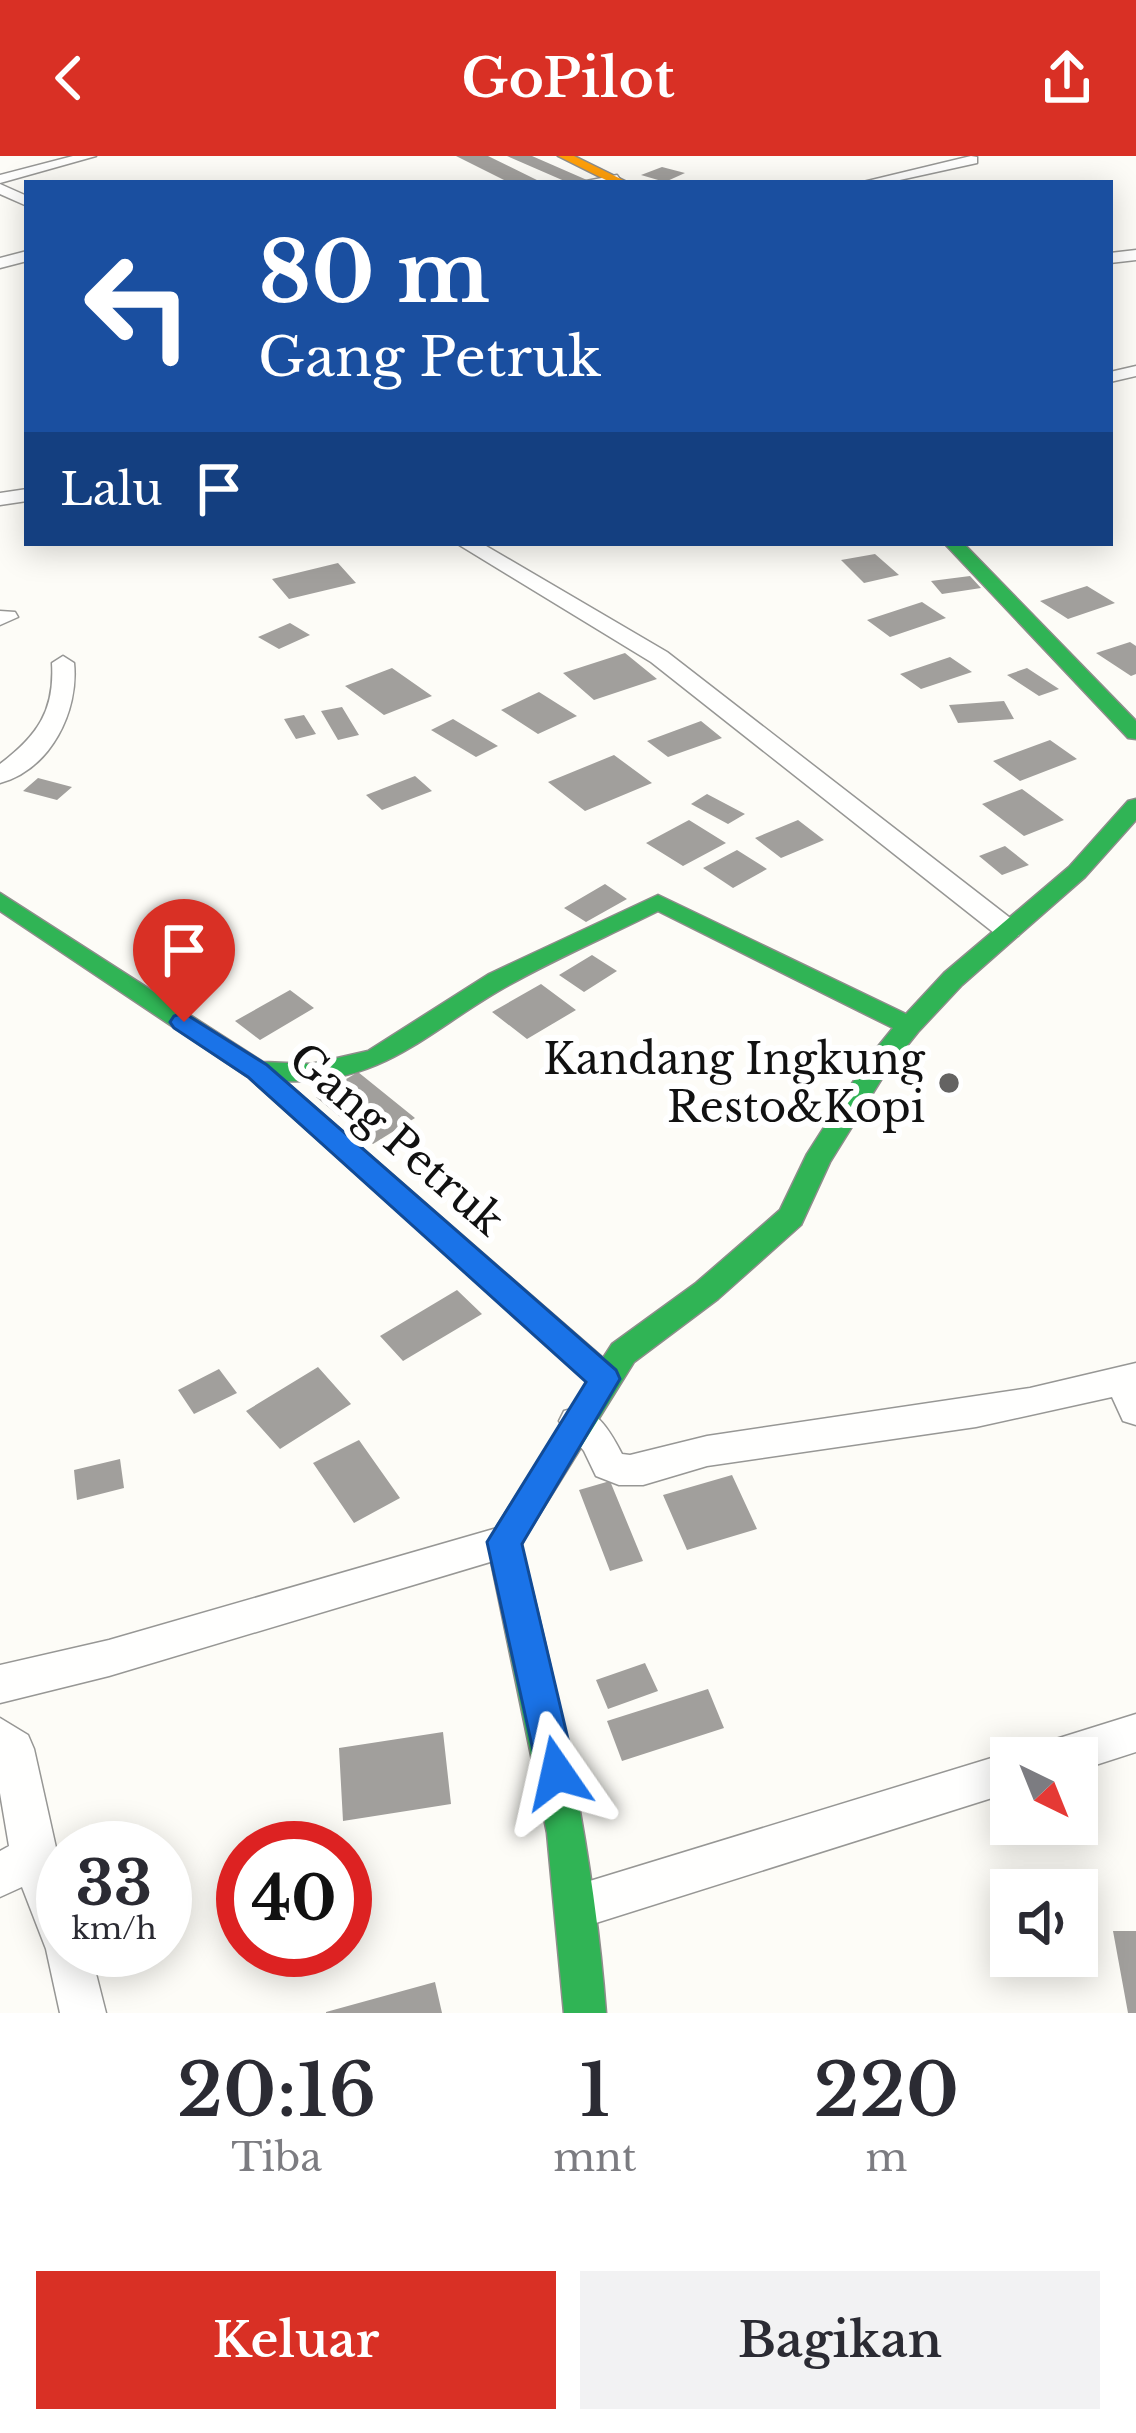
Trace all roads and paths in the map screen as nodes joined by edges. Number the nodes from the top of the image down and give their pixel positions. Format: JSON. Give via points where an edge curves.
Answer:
{"nodes":[{"id":1,"x":89,"y":156,"type":"edge"},
{"id":2,"x":564,"y":156,"type":"edge"},
{"id":3,"x":972,"y":160,"type":"dead end"},
{"id":4,"x":618,"y":180,"type":"edge"},
{"id":5,"x":880,"y":180,"type":"edge"},
{"id":6,"x":0,"y":184,"type":"edge"},
{"id":7,"x":1136,"y":255,"type":"edge"},
{"id":8,"x":1113,"y":258,"type":"edge"},
{"id":9,"x":1136,"y":270,"type":"edge"},
{"id":10,"x":471,"y":546,"type":"edge"},
{"id":11,"x":956,"y":546,"type":"edge"},
{"id":12,"x":63,"y":663,"type":"dead end"},
{"id":13,"x":1136,"y":733,"type":"edge"},
{"id":14,"x":0,"y":776,"type":"edge"},
{"id":15,"x":1136,"y":806,"type":"edge"},
{"id":16,"x":0,"y":900,"type":"edge"},
{"id":17,"x":1008,"y":930,"type":"junction"},
{"id":18,"x":908,"y":1026,"type":"junction"},
{"id":19,"x":257,"y":1071,"type":"junction"},
{"id":20,"x":604,"y":1379,"type":"junction"},
{"id":21,"x":1131,"y":1390,"type":"edge"},
{"id":22,"x":577,"y":1421,"type":"junction"},
{"id":23,"x":505,"y":1542,"type":"junction"},
{"id":24,"x":0,"y":1684,"type":"edge"},
{"id":25,"x":1136,"y":1733,"type":"edge"},
{"id":26,"x":0,"y":1737,"type":"edge"},
{"id":27,"x":1098,"y":1745,"type":"edge"},
{"id":28,"x":990,"y":1779,"type":"edge"},
{"id":29,"x":16,"y":1866,"type":"edge"},
{"id":30,"x":36,"y":1896,"type":"edge"},
{"id":31,"x":580,"y":1906,"type":"junction"},
{"id":32,"x":74,"y":1977,"type":"edge"},
{"id":33,"x":83,"y":2013,"type":"edge"},
{"id":34,"x":586,"y":2013,"type":"edge"}],
"edges":[{"from":1,"to":6,"type":"street"},
{"from":2,"to":4,"type":"street"},
{"from":3,"to":5,"type":"street"},
{"from":7,"to":8,"type":"street"},
{"from":8,"to":9,"type":"street"},
{"from":10,"to":17,"type":"street","via":[[659,658]]},
{"from":11,"to":13,"type":"street"},
{"from":12,"to":14,"type":"street","via":[[62,717]]},
{"from":15,"to":17,"type":"street","via":[[1077,872]]},
{"from":16,"to":19,"type":"street","name":"Gang Petruk"},
{"from":17,"to":18,"type":"street"},
{"from":18,"to":19,"type":"street","via":[[658,902],[498,980],[376,1058],[311,1073]]},
{"from":18,"to":20,"type":"street","via":[[817,1161],[790,1217],[623,1353]]},
{"from":19,"to":20,"type":"street","name":"Gang Petruk"},
{"from":20,"to":22,"type":"street"},
{"from":21,"to":22,"type":"street","via":[[703,1452],[626,1472],[609,1466]]},
{"from":22,"to":23,"type":"street"},
{"from":23,"to":24,"type":"street"},
{"from":23,"to":31,"type":"street","via":[[550,1729]]},
{"from":25,"to":27,"type":"street"},
{"from":26,"to":29,"type":"street","via":[[13,1750]]},
{"from":28,"to":31,"type":"street"},
{"from":29,"to":30,"type":"street"},
{"from":31,"to":34,"type":"street"},
{"from":32,"to":33,"type":"street"}]}
